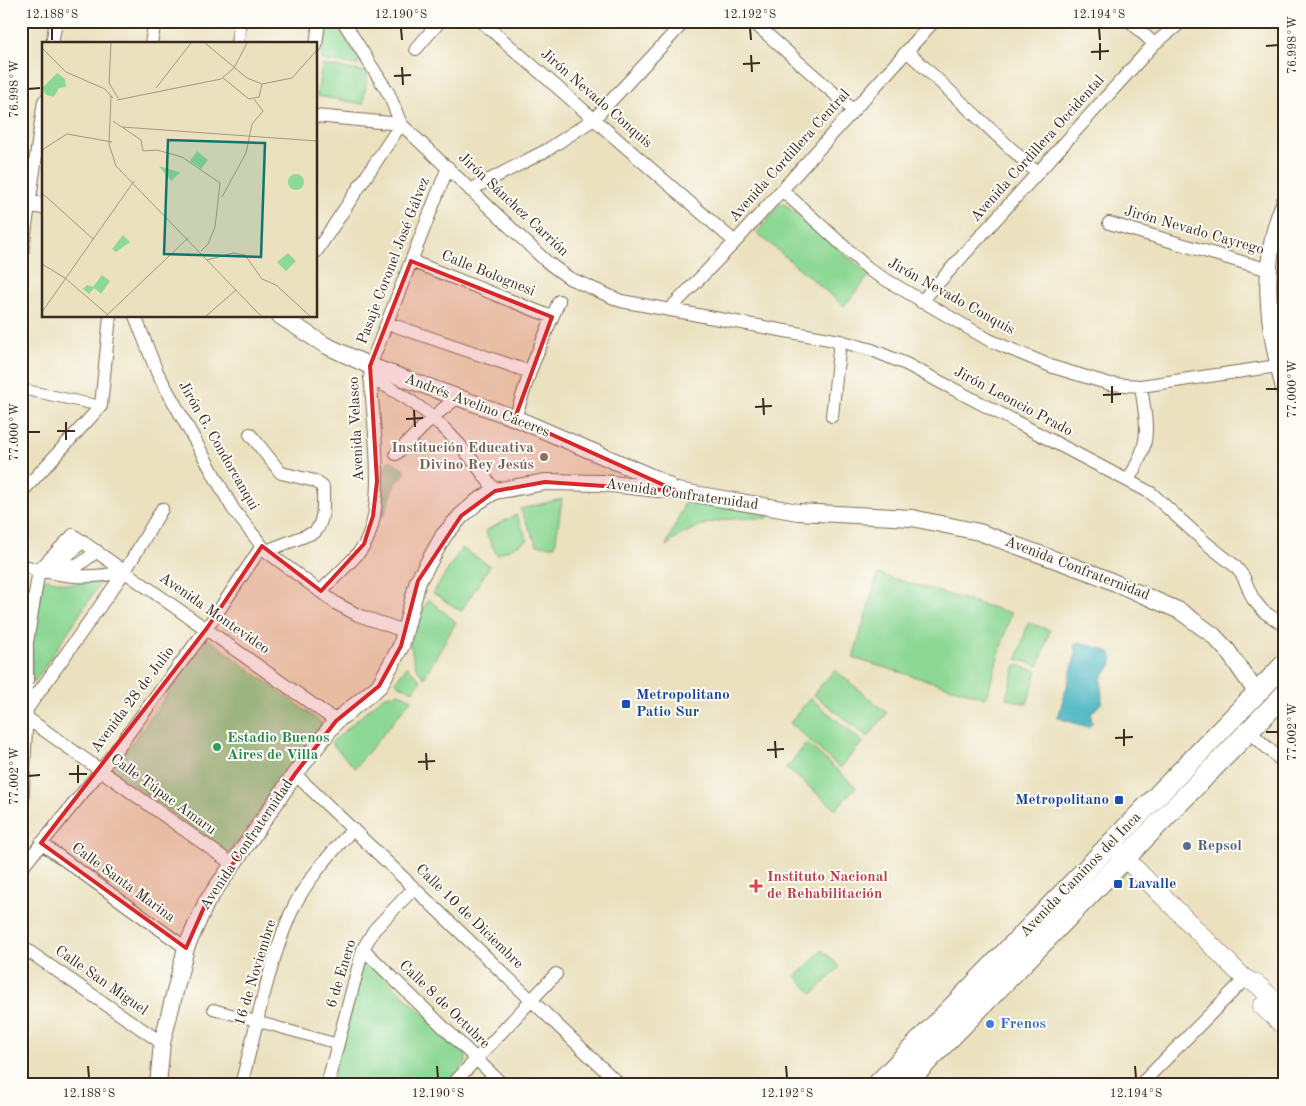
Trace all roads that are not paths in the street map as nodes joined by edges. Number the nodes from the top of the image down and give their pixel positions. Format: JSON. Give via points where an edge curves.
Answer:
{"nodes":[{"id":1,"x":56,"y":21,"type":"edge"},
{"id":2,"x":155,"y":21,"type":"edge"},
{"id":3,"x":240,"y":21,"type":"edge"},
{"id":4,"x":319,"y":21,"type":"edge"},
{"id":5,"x":343,"y":21,"type":"edge"},
{"id":6,"x":440,"y":21,"type":"edge"},
{"id":7,"x":481,"y":21,"type":"edge"},
{"id":8,"x":685,"y":21,"type":"edge"},
{"id":9,"x":752,"y":21,"type":"edge"},
{"id":10,"x":934,"y":21,"type":"edge"},
{"id":11,"x":1130,"y":21,"type":"edge"},
{"id":12,"x":1183,"y":21,"type":"edge"},
{"id":13,"x":52,"y":42,"type":"edge"},
{"id":14,"x":151,"y":42,"type":"edge"},
{"id":15,"x":237,"y":42,"type":"edge"},
{"id":16,"x":316,"y":42,"type":"edge"},
{"id":17,"x":1154,"y":44,"type":"junction"},
{"id":18,"x":416,"y":49,"type":"dead end"},
{"id":19,"x":907,"y":51,"type":"junction"},
{"id":20,"x":853,"y":110,"type":"junction"},
{"id":21,"x":318,"y":116,"type":"edge"},
{"id":22,"x":42,"y":118,"type":"edge"},
{"id":23,"x":594,"y":119,"type":"junction"},
{"id":24,"x":402,"y":124,"type":"junction"},
{"id":25,"x":448,"y":167,"type":"junction"},
{"id":26,"x":1037,"y":173,"type":"junction"},
{"id":27,"x":470,"y":190,"type":"junction"},
{"id":28,"x":782,"y":190,"type":"junction"},
{"id":29,"x":31,"y":205,"type":"edge"},
{"id":30,"x":1283,"y":208,"type":"edge"},
{"id":31,"x":1109,"y":224,"type":"dead end"},
{"id":32,"x":735,"y":242,"type":"junction"},
{"id":33,"x":318,"y":249,"type":"edge"},
{"id":34,"x":21,"y":261,"type":"edge"},
{"id":35,"x":411,"y":261,"type":"junction"},
{"id":36,"x":1269,"y":270,"type":"junction"},
{"id":37,"x":559,"y":301,"type":"dead end"},
{"id":38,"x":921,"y":302,"type":"junction"},
{"id":39,"x":669,"y":310,"type":"junction"},
{"id":40,"x":552,"y":317,"type":"junction"},
{"id":41,"x":110,"y":318,"type":"edge"},
{"id":42,"x":136,"y":318,"type":"edge"},
{"id":43,"x":283,"y":318,"type":"edge"},
{"id":44,"x":388,"y":323,"type":"junction"},
{"id":45,"x":840,"y":341,"type":"junction"},
{"id":46,"x":1278,"y":366,"type":"junction"},
{"id":47,"x":370,"y":372,"type":"junction"},
{"id":48,"x":530,"y":372,"type":"junction"},
{"id":49,"x":1141,"y":386,"type":"junction"},
{"id":50,"x":21,"y":389,"type":"edge"},
{"id":51,"x":1285,"y":392,"type":"edge"},
{"id":52,"x":458,"y":397,"type":"junction"},
{"id":53,"x":101,"y":406,"type":"junction"},
{"id":54,"x":832,"y":416,"type":"dead end"},
{"id":55,"x":433,"y":417,"type":"junction"},
{"id":56,"x":515,"y":418,"type":"junction"},
{"id":57,"x":250,"y":434,"type":"dead end"},
{"id":58,"x":396,"y":454,"type":"dead end"},
{"id":59,"x":1128,"y":480,"type":"junction"},
{"id":60,"x":23,"y":482,"type":"edge"},
{"id":61,"x":677,"y":491,"type":"junction"},
{"id":62,"x":496,"y":492,"type":"junction"},
{"id":63,"x":162,"y":509,"type":"dead end"},
{"id":64,"x":78,"y":538,"type":"junction"},
{"id":65,"x":264,"y":548,"type":"junction"},
{"id":66,"x":97,"y":551,"type":"junction"},
{"id":67,"x":21,"y":565,"type":"edge"},
{"id":68,"x":56,"y":566,"type":"junction"},
{"id":69,"x":39,"y":570,"type":"junction"},
{"id":70,"x":125,"y":571,"type":"junction"},
{"id":71,"x":321,"y":592,"type":"junction"},
{"id":72,"x":1285,"y":626,"type":"edge"},
{"id":73,"x":207,"y":628,"type":"junction"},
{"id":74,"x":404,"y":631,"type":"junction"},
{"id":75,"x":1285,"y":664,"type":"edge"},
{"id":76,"x":1257,"y":693,"type":"junction"},
{"id":77,"x":1279,"y":700,"type":"edge"},
{"id":78,"x":27,"y":714,"type":"junction"},
{"id":79,"x":336,"y":721,"type":"junction"},
{"id":80,"x":1249,"y":730,"type":"junction"},
{"id":81,"x":23,"y":760,"type":"edge"},
{"id":82,"x":1285,"y":764,"type":"edge"},
{"id":83,"x":101,"y":770,"type":"junction"},
{"id":84,"x":295,"y":774,"type":"junction"},
{"id":85,"x":21,"y":828,"type":"edge"},
{"id":86,"x":353,"y":830,"type":"junction"},
{"id":87,"x":41,"y":844,"type":"junction"},
{"id":88,"x":1117,"y":851,"type":"junction"},
{"id":89,"x":232,"y":863,"type":"junction"},
{"id":90,"x":21,"y":869,"type":"edge"},
{"id":91,"x":414,"y":888,"type":"junction"},
{"id":92,"x":21,"y":946,"type":"edge"},
{"id":93,"x":186,"y":948,"type":"junction"},
{"id":94,"x":363,"y":949,"type":"junction"},
{"id":95,"x":556,"y":974,"type":"dead end"},
{"id":96,"x":1245,"y":979,"type":"junction"},
{"id":97,"x":532,"y":1000,"type":"junction"},
{"id":98,"x":212,"y":1010,"type":"dead end"},
{"id":99,"x":1285,"y":1011,"type":"edge"},
{"id":100,"x":257,"y":1022,"type":"junction"},
{"id":101,"x":1285,"y":1027,"type":"edge"},
{"id":102,"x":162,"y":1043,"type":"junction"},
{"id":103,"x":338,"y":1044,"type":"junction"},
{"id":104,"x":476,"y":1059,"type":"junction"},
{"id":105,"x":158,"y":1085,"type":"edge"},
{"id":106,"x":241,"y":1085,"type":"edge"},
{"id":107,"x":327,"y":1085,"type":"edge"},
{"id":108,"x":452,"y":1085,"type":"edge"},
{"id":109,"x":503,"y":1085,"type":"edge"},
{"id":110,"x":620,"y":1085,"type":"edge"},
{"id":111,"x":877,"y":1085,"type":"edge"},
{"id":112,"x":904,"y":1085,"type":"edge"},
{"id":113,"x":1140,"y":1085,"type":"edge"}],
"edges":[{"from":1,"to":13,"type":"street"},
{"from":2,"to":14,"type":"street"},
{"from":3,"to":15,"type":"street"},
{"from":4,"to":16,"type":"street"},
{"from":5,"to":24,"type":"street","via":[[389,94]]},
{"from":6,"to":18,"type":"street"},
{"from":7,"to":23,"type":"street","name":"Jirón Nevado Conquis"},
{"from":8,"to":23,"type":"street"},
{"from":9,"to":20,"type":"street"},
{"from":10,"to":19,"type":"street","name":"Avenida Cordillera Central"},
{"from":11,"to":17,"type":"street"},
{"from":12,"to":17,"type":"street","name":"Avenida Cordillera Occidental"},
{"from":17,"to":26,"type":"street","name":"Avenida Cordillera Occidental"},
{"from":19,"to":20,"type":"street","name":"Avenida Cordillera Central"},
{"from":19,"to":26,"type":"street"},
{"from":20,"to":28,"type":"street","name":"Avenida Cordillera Central"},
{"from":21,"to":24,"type":"street"},
{"from":22,"to":29,"type":"street"},
{"from":23,"to":27,"type":"street","via":[[547,150]]},
{"from":23,"to":32,"type":"street","name":"Jirón Nevado Conquis"},
{"from":24,"to":25,"type":"street","name":"Jirón Sánchez Carrión"},
{"from":24,"to":33,"type":"street"},
{"from":25,"to":27,"type":"street","name":"Jirón Sánchez Carrión"},
{"from":25,"to":35,"type":"street","name":"Pasaje Coronel José Gálvez"},
{"from":26,"to":38,"type":"street","name":"Avenida Cordillera Occidental"},
{"from":27,"to":39,"type":"street","name":"Jirón Sánchez Carrión","via":[[547,262],[569,278],[621,301]]},
{"from":28,"to":32,"type":"street","name":"Avenida Cordillera Central"},
{"from":28,"to":38,"type":"street","name":"Jirón Nevado Conquis","via":[[872,271]]},
{"from":29,"to":34,"type":"street"},
{"from":30,"to":36,"type":"street","via":[[1272,244]]},
{"from":31,"to":36,"type":"street","name":"Jirón Nevado Cayrego"},
{"from":32,"to":39,"type":"street","name":"Avenida Cordillera Central"},
{"from":35,"to":40,"type":"street","name":"Calle Bolognesi"},
{"from":35,"to":44,"type":"street","name":"Pasaje Coronel José Gálvez"},
{"from":36,"to":46,"type":"street","via":[[1269,316]]},
{"from":37,"to":40,"type":"street"},
{"from":38,"to":49,"type":"street","name":"Jirón Nevado Conquis","via":[[989,340],[1053,367],[1110,384]]},
{"from":39,"to":45,"type":"street","name":"Jirón Leoncio Prado"},
{"from":40,"to":48,"type":"street"},
{"from":41,"to":53,"type":"street"},
{"from":42,"to":65,"type":"street","name":"Jirón G. Condorcanqui","via":[[157,372],[232,508]]},
{"from":43,"to":47,"type":"street","name":"Andrés Avelino Cáceres"},
{"from":44,"to":47,"type":"street","name":"Pasaje Coronel José Gálvez"},
{"from":44,"to":48,"type":"street"},
{"from":45,"to":54,"type":"street"},
{"from":45,"to":59,"type":"street","name":"Jirón Leoncio Prado","via":[[906,364]]},
{"from":46,"to":49,"type":"street","name":"Jirón Nevado Conquis"},
{"from":46,"to":51,"type":"street"},
{"from":47,"to":52,"type":"street","name":"Andrés Avelino Cáceres"},
{"from":47,"to":55,"type":"street"},
{"from":47,"to":71,"type":"street","name":"Avenida Velasco","via":[[377,481],[373,516],[364,544]]},
{"from":48,"to":56,"type":"street"},
{"from":49,"to":59,"type":"street","via":[[1146,445]]},
{"from":50,"to":53,"type":"street"},
{"from":52,"to":55,"type":"street"},
{"from":52,"to":56,"type":"street","name":"Andrés Avelino Cáceres"},
{"from":53,"to":60,"type":"street"},
{"from":55,"to":58,"type":"street"},
{"from":55,"to":62,"type":"street","via":[[470,454]]},
{"from":56,"to":61,"type":"street","name":"Andrés Avelino Cáceres"},
{"from":57,"to":65,"type":"street","via":[[281,473],[315,481],[323,487],[320,526],[314,532]]},
{"from":59,"to":72,"type":"street","name":"Jirón Leoncio Prado","via":[[1151,493],[1235,566],[1263,611]]},
{"from":61,"to":62,"type":"street","name":"Avenida Confraternidad","via":[[602,483],[545,482]]},
{"from":61,"to":76,"type":"street","name":"Avenida Confraternidad","via":[[798,512],[912,518],[979,532],[1098,575],[1180,610],[1227,650]]},
{"from":62,"to":74,"type":"street","name":"Avenida Confraternidad","via":[[477,502],[444,535],[418,581]]},
{"from":63,"to":70,"type":"street"},
{"from":64,"to":66,"type":"street","name":"Avenida Montevideo"},
{"from":64,"to":68,"type":"street"},
{"from":64,"to":69,"type":"street"},
{"from":65,"to":71,"type":"street","name":"Jirón G. Condorcanqui"},
{"from":65,"to":73,"type":"street","name":"Avenida 28 de Julio"},
{"from":66,"to":68,"type":"street","via":[[79,565]]},
{"from":66,"to":70,"type":"street","name":"Avenida Montevideo"},
{"from":67,"to":69,"type":"street"},
{"from":68,"to":69,"type":"street"},
{"from":69,"to":70,"type":"street","via":[[74,578]]},
{"from":69,"to":78,"type":"street","via":[[28,634]]},
{"from":70,"to":73,"type":"street","name":"Avenida Montevideo"},
{"from":70,"to":78,"type":"street"},
{"from":71,"to":74,"type":"street","name":"Jirón G. Condorcanqui","via":[[358,615]]},
{"from":73,"to":79,"type":"street","name":"Avenida Montevideo"},
{"from":73,"to":83,"type":"street","name":"Avenida 28 de Julio"},
{"from":74,"to":79,"type":"street","name":"Avenida Confraternidad","via":[[401,646],[379,686]]},
{"from":75,"to":76,"type":"main road","name":"Avenida Caminos del Inca"},
{"from":76,"to":77,"type":"street","name":"Avenida Confraternidad"},
{"from":76,"to":88,"type":"main road","name":"Avenida Caminos del Inca"},
{"from":77,"to":80,"type":"main road","name":"Avenida Caminos del Inca"},
{"from":78,"to":81,"type":"street"},
{"from":78,"to":83,"type":"street","name":"Calle Túpac Amaru"},
{"from":79,"to":84,"type":"street","name":"Avenida Confraternidad"},
{"from":80,"to":82,"type":"street"},
{"from":80,"to":88,"type":"main road","name":"Avenida Caminos del Inca"},
{"from":81,"to":85,"type":"street"},
{"from":83,"to":87,"type":"street","name":"Avenida 28 de Julio"},
{"from":83,"to":89,"type":"street","name":"Calle Túpac Amaru"},
{"from":84,"to":86,"type":"street","name":"Calle 10 de Diciembre"},
{"from":84,"to":89,"type":"street","name":"Avenida Confraternidad"},
{"from":86,"to":91,"type":"street","name":"Calle 10 de Diciembre"},
{"from":86,"to":100,"type":"street","name":"16 de Noviembre","via":[[332,853],[290,914]]},
{"from":87,"to":90,"type":"street","name":"Avenida 28 de Julio"},
{"from":87,"to":93,"type":"street","name":"Calle Santa Marina"},
{"from":88,"to":96,"type":"main road"},
{"from":88,"to":111,"type":"main road","name":"Avenida Caminos del Inca"},
{"from":88,"to":112,"type":"main road","name":"Avenida Caminos del Inca"},
{"from":89,"to":93,"type":"street","name":"Avenida Confraternidad","via":[[206,903]]},
{"from":91,"to":94,"type":"street","name":"6 de Enero","via":[[374,930]]},
{"from":91,"to":97,"type":"street","name":"Calle 10 de Diciembre"},
{"from":92,"to":102,"type":"street","name":"Calle San Miguel"},
{"from":93,"to":102,"type":"street","name":"Avenida Confraternidad"},
{"from":94,"to":103,"type":"street","name":"6 de Enero"},
{"from":94,"to":104,"type":"street","name":"Calle 8 de Octubre"},
{"from":95,"to":97,"type":"street"},
{"from":96,"to":99,"type":"main road","via":[[1257,984]]},
{"from":96,"to":101,"type":"main road","via":[[1248,992]]},
{"from":96,"to":113,"type":"street"},
{"from":97,"to":104,"type":"street"},
{"from":97,"to":110,"type":"street","name":"Calle 10 de Diciembre"},
{"from":98,"to":100,"type":"street"},
{"from":100,"to":103,"type":"street"},
{"from":100,"to":106,"type":"street","name":"16 de Noviembre"},
{"from":102,"to":105,"type":"street","name":"Avenida Confraternidad"},
{"from":103,"to":107,"type":"street","name":"6 de Enero"},
{"from":104,"to":108,"type":"street"},
{"from":104,"to":109,"type":"street","name":"Calle 8 de Octubre"}]}
